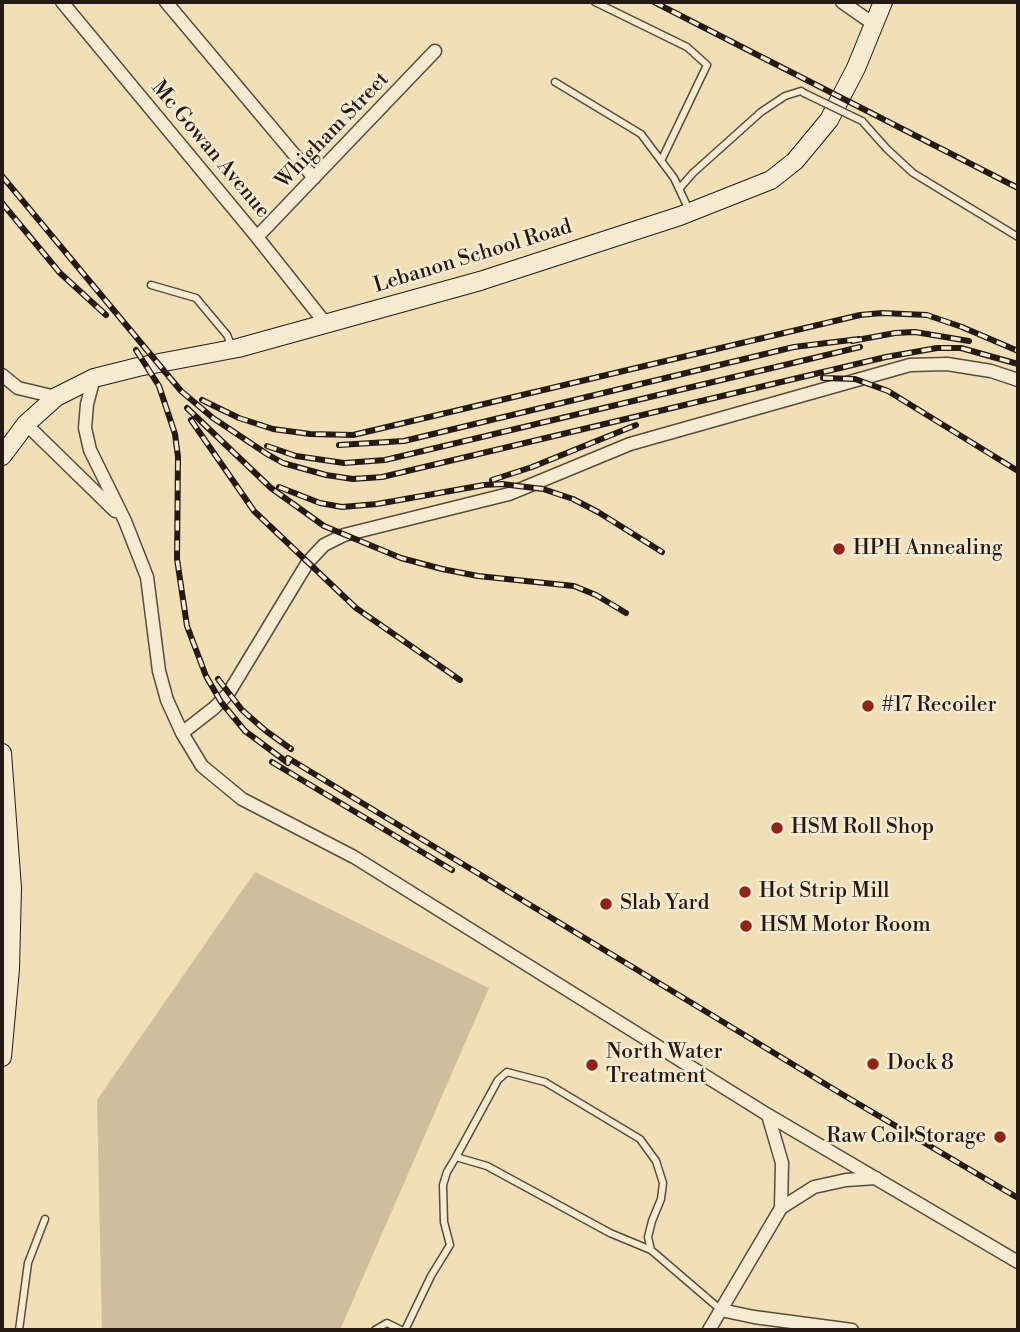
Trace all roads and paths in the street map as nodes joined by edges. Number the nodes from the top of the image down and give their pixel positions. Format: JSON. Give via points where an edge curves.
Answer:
{"nodes":[{"id":1,"x":62,"y":2,"type":"edge"},
{"id":2,"x":166,"y":2,"type":"edge"},
{"id":3,"x":595,"y":2,"type":"edge"},
{"id":4,"x":842,"y":2,"type":"edge"},
{"id":5,"x":883,"y":2,"type":"edge"},
{"id":6,"x":875,"y":25,"type":"junction"},
{"id":7,"x":435,"y":51,"type":"dead end"},
{"id":8,"x":555,"y":82,"type":"dead end"},
{"id":9,"x":661,"y":161,"type":"junction"},
{"id":10,"x":314,"y":178,"type":"junction"},
{"id":11,"x":679,"y":189,"type":"junction"},
{"id":12,"x":690,"y":212,"type":"junction"},
{"id":13,"x":257,"y":237,"type":"junction"},
{"id":14,"x":1018,"y":237,"type":"edge"},
{"id":15,"x":151,"y":285,"type":"dead end"},
{"id":16,"x":326,"y":324,"type":"junction"},
{"id":17,"x":233,"y":349,"type":"junction"},
{"id":18,"x":2,"y":375,"type":"edge"},
{"id":19,"x":94,"y":379,"type":"junction"},
{"id":20,"x":1018,"y":380,"type":"edge"},
{"id":21,"x":55,"y":397,"type":"junction"},
{"id":22,"x":26,"y":424,"type":"junction"},
{"id":23,"x":2,"y":456,"type":"edge"},
{"id":24,"x":125,"y":521,"type":"junction"},
{"id":25,"x":182,"y":733,"type":"junction"},
{"id":26,"x":2,"y":753,"type":"edge"},
{"id":27,"x":2,"y":1057,"type":"edge"},
{"id":28,"x":768,"y":1115,"type":"junction"},
{"id":29,"x":456,"y":1157,"type":"junction"},
{"id":30,"x":877,"y":1178,"type":"junction"},
{"id":31,"x":781,"y":1208,"type":"junction"},
{"id":32,"x":45,"y":1219,"type":"dead end"},
{"id":33,"x":651,"y":1250,"type":"junction"},
{"id":34,"x":1018,"y":1262,"type":"edge"},
{"id":35,"x":721,"y":1310,"type":"junction"},
{"id":36,"x":19,"y":1330,"type":"edge"},
{"id":37,"x":375,"y":1330,"type":"edge"},
{"id":38,"x":403,"y":1330,"type":"edge"},
{"id":39,"x":709,"y":1330,"type":"edge"},
{"id":40,"x":852,"y":1330,"type":"edge"}],
"edges":[{"from":1,"to":13,"type":"street","name":"Mc Gowan Avenue"},
{"from":2,"to":10,"type":"street"},
{"from":3,"to":9,"type":"lane","via":[[687,47],[707,65]]},
{"from":4,"to":6,"type":"street"},
{"from":5,"to":6,"type":"street","name":"Lebanon School Road"},
{"from":6,"to":12,"type":"street","name":"Lebanon School Road","via":[[829,120],[795,161],[771,180]]},
{"from":7,"to":10,"type":"street","name":"Whigham Street"},
{"from":8,"to":9,"type":"lane","via":[[641,134]]},
{"from":9,"to":11,"type":"lane"},
{"from":10,"to":13,"type":"street","name":"Whigham Street"},
{"from":11,"to":12,"type":"lane"},
{"from":11,"to":14,"type":"lane","bridge":true,"via":[[761,113],[801,91],[862,121],[913,173]]},
{"from":12,"to":16,"type":"street","name":"Lebanon School Road","via":[[480,281]]},
{"from":13,"to":16,"type":"street","name":"Mc Gowan Avenue"},
{"from":15,"to":17,"type":"lane","via":[[196,298]]},
{"from":16,"to":17,"type":"street","name":"Lebanon School Road"},
{"from":17,"to":19,"type":"street","name":"Lebanon School Road"},
{"from":18,"to":21,"type":"street","via":[[18,388]]},
{"from":19,"to":21,"type":"street","name":"Lebanon School Road"},
{"from":19,"to":24,"type":"street","via":[[85,428],[90,450]]},
{"from":20,"to":25,"type":"street","via":[[947,363],[910,365],[630,444],[509,494],[344,535],[324,545],[308,562],[228,694]]},
{"from":21,"to":22,"type":"street","name":"Lebanon School Road"},
{"from":22,"to":23,"type":"street","name":"Lebanon School Road"},
{"from":22,"to":24,"type":"street"},
{"from":24,"to":25,"type":"street","via":[[147,577],[166,700]]},
{"from":25,"to":28,"type":"street","via":[[202,766],[242,799],[354,857]]},
{"from":26,"to":27,"type":"street","via":[[12,888]]},
{"from":28,"to":30,"type":"street"},
{"from":28,"to":31,"type":"street","via":[[782,1163]]},
{"from":29,"to":33,"type":"lane","via":[[487,1166],[610,1233]]},
{"from":29,"to":33,"type":"lane","via":[[498,1080],[508,1072],[545,1083],[640,1139],[656,1161],[663,1183],[648,1237]]},
{"from":29,"to":38,"type":"lane","via":[[443,1185],[450,1245]]},
{"from":30,"to":31,"type":"street","via":[[814,1187]]},
{"from":30,"to":34,"type":"street"},
{"from":31,"to":35,"type":"street"},
{"from":32,"to":36,"type":"lane","via":[[27,1263]]},
{"from":33,"to":35,"type":"lane"},
{"from":35,"to":39,"type":"street"},
{"from":35,"to":40,"type":"street"},
{"from":37,"to":38,"type":"lane","via":[[387,1323]]}]}
